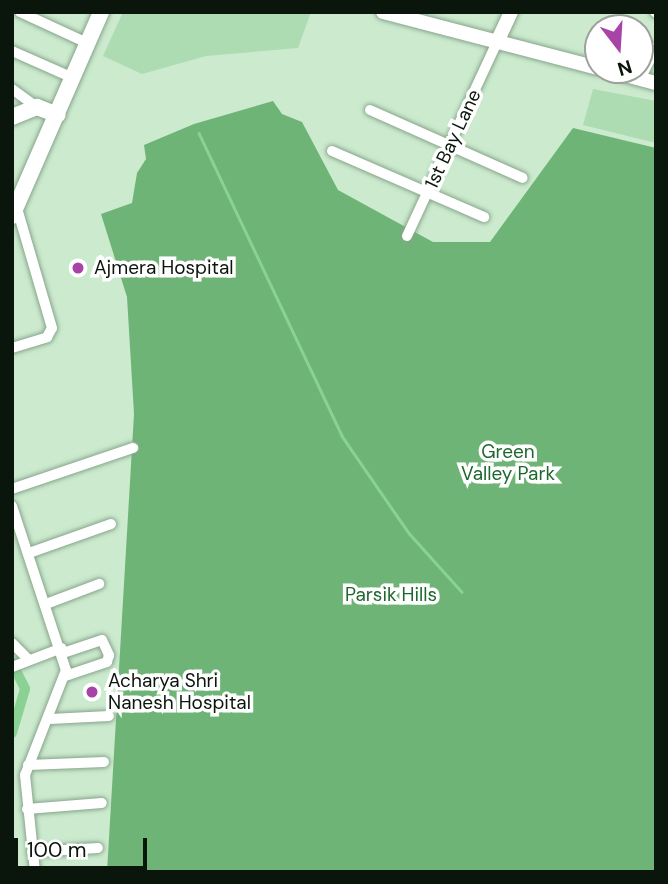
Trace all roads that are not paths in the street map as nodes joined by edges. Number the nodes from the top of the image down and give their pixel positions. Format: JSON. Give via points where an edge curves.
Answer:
{"nodes":[{"id":1,"x":20,"y":12,"type":"edge"},
{"id":2,"x":101,"y":12,"type":"edge"},
{"id":3,"x":112,"y":12,"type":"edge"},
{"id":4,"x":383,"y":12,"type":"edge"},
{"id":5,"x":511,"y":12,"type":"edge"},
{"id":6,"x":498,"y":40,"type":"junction"},
{"id":7,"x":86,"y":43,"type":"junction"},
{"id":8,"x":12,"y":51,"type":"edge"},
{"id":9,"x":584,"y":64,"type":"edge"},
{"id":10,"x":71,"y":77,"type":"junction"},
{"id":11,"x":12,"y":89,"type":"edge"},
{"id":12,"x":37,"y":107,"type":"junction"},
{"id":13,"x":370,"y":110,"type":"dead end"},
{"id":14,"x":59,"y":112,"type":"junction"},
{"id":15,"x":12,"y":117,"type":"edge"},
{"id":16,"x":449,"y":145,"type":"junction"},
{"id":17,"x":332,"y":151,"type":"dead end"},
{"id":18,"x":523,"y":178,"type":"dead end"},
{"id":19,"x":427,"y":192,"type":"junction"},
{"id":20,"x":14,"y":212,"type":"edge"},
{"id":21,"x":484,"y":217,"type":"dead end"},
{"id":22,"x":407,"y":236,"type":"dead end"},
{"id":23,"x":12,"y":348,"type":"edge"},
{"id":24,"x":133,"y":447,"type":"dead end"},
{"id":25,"x":12,"y":489,"type":"edge"},
{"id":26,"x":12,"y":506,"type":"edge"},
{"id":27,"x":111,"y":524,"type":"dead end"},
{"id":28,"x":29,"y":553,"type":"junction"},
{"id":29,"x":99,"y":584,"type":"dead end"},
{"id":30,"x":46,"y":604,"type":"junction"},
{"id":31,"x":12,"y":642,"type":"edge"},
{"id":32,"x":66,"y":650,"type":"junction"},
{"id":33,"x":29,"y":660,"type":"junction"},
{"id":34,"x":15,"y":666,"type":"edge"},
{"id":35,"x":81,"y":670,"type":"junction"},
{"id":36,"x":65,"y":676,"type":"junction"},
{"id":37,"x":109,"y":716,"type":"dead end"},
{"id":38,"x":50,"y":719,"type":"junction"},
{"id":39,"x":104,"y":762,"type":"dead end"},
{"id":40,"x":28,"y":765,"type":"junction"},
{"id":41,"x":102,"y":803,"type":"dead end"},
{"id":42,"x":27,"y":809,"type":"junction"},
{"id":43,"x":98,"y":848,"type":"dead end"},
{"id":44,"x":32,"y":852,"type":"junction"},
{"id":45,"x":35,"y":872,"type":"edge"}],
"edges":[{"from":1,"to":7,"type":"street"},
{"from":2,"to":7,"type":"main road"},
{"from":3,"to":14,"type":"main road","via":[[70,104]]},
{"from":4,"to":6,"type":"street"},
{"from":5,"to":6,"type":"street"},
{"from":6,"to":9,"type":"street"},
{"from":6,"to":16,"type":"street","name":"1st Bay Lane"},
{"from":7,"to":10,"type":"main road"},
{"from":8,"to":10,"type":"street"},
{"from":10,"to":14,"type":"main road"},
{"from":11,"to":12,"type":"street","via":[[25,94]]},
{"from":12,"to":14,"type":"main road"},
{"from":12,"to":15,"type":"main road"},
{"from":13,"to":16,"type":"street"},
{"from":14,"to":20,"type":"main road"},
{"from":16,"to":18,"type":"street"},
{"from":16,"to":19,"type":"street","name":"1st Bay Lane"},
{"from":17,"to":19,"type":"street"},
{"from":19,"to":21,"type":"street"},
{"from":19,"to":22,"type":"street","name":"1st Bay Lane"},
{"from":20,"to":23,"type":"street","via":[[52,328],[47,337]]},
{"from":24,"to":25,"type":"street"},
{"from":26,"to":28,"type":"street"},
{"from":27,"to":28,"type":"street"},
{"from":28,"to":30,"type":"street"},
{"from":29,"to":30,"type":"street"},
{"from":30,"to":32,"type":"street"},
{"from":31,"to":33,"type":"street"},
{"from":32,"to":33,"type":"street"},
{"from":32,"to":35,"type":"street"},
{"from":32,"to":35,"type":"street","via":[[102,640],[106,643],[107,662]]},
{"from":32,"to":36,"type":"street"},
{"from":33,"to":34,"type":"street"},
{"from":35,"to":36,"type":"street"},
{"from":36,"to":38,"type":"street"},
{"from":37,"to":38,"type":"street"},
{"from":38,"to":40,"type":"street"},
{"from":39,"to":40,"type":"street"},
{"from":40,"to":42,"type":"street"},
{"from":41,"to":42,"type":"street"},
{"from":42,"to":44,"type":"street"},
{"from":43,"to":44,"type":"street"},
{"from":44,"to":45,"type":"street"}]}
